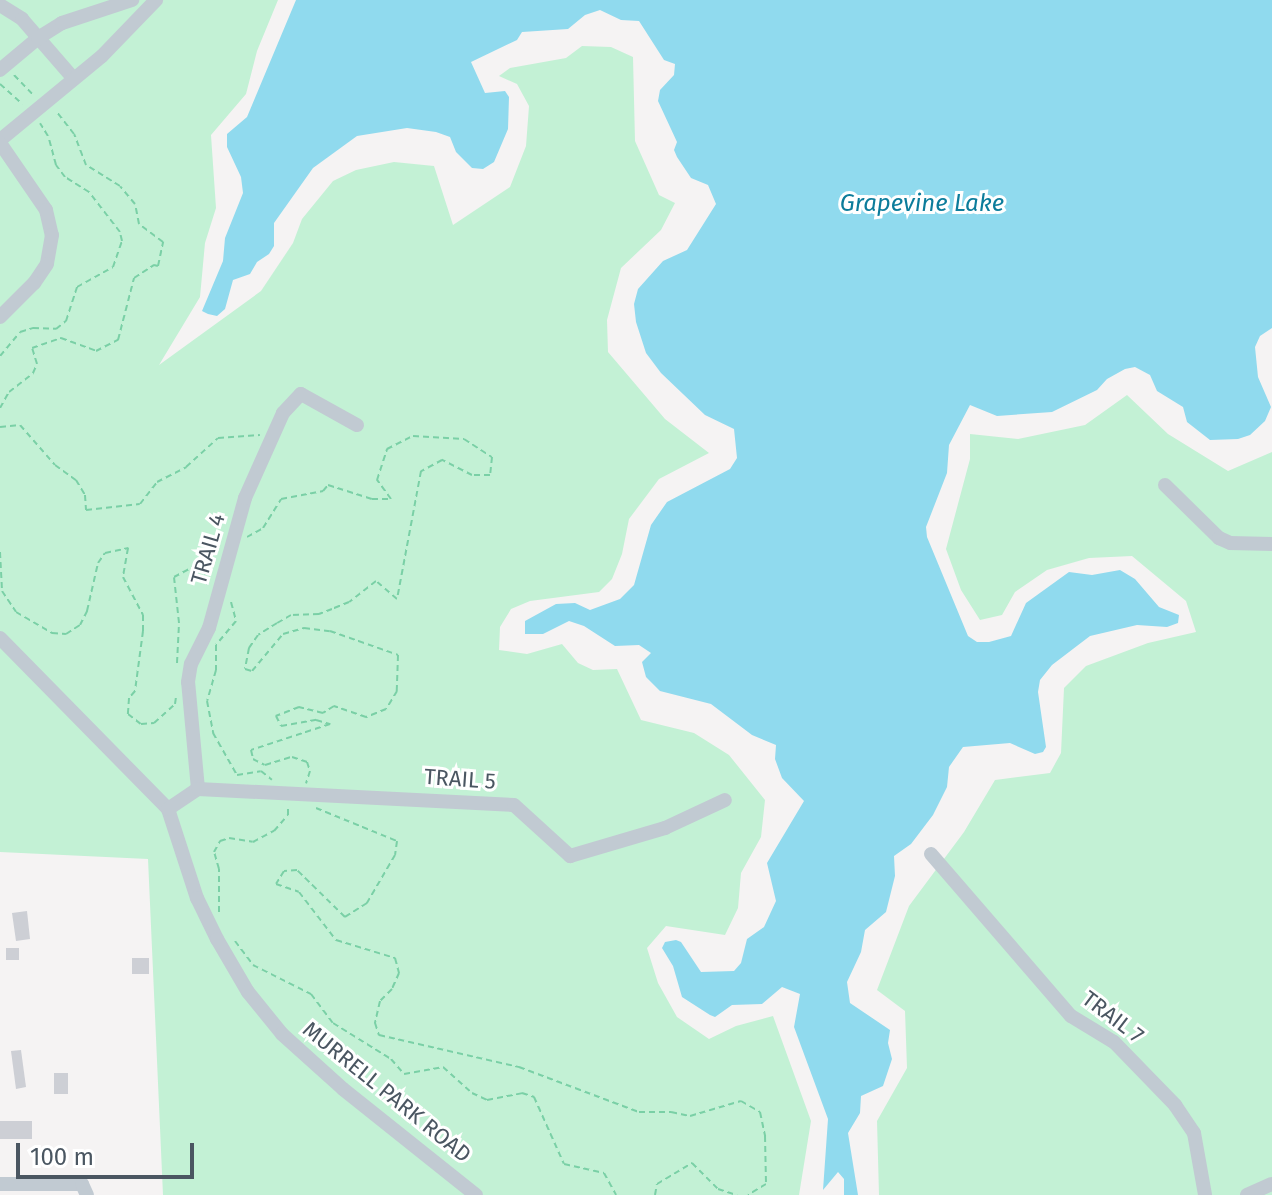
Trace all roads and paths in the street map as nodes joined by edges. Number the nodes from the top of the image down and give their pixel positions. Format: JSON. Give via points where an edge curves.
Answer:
{"nodes":[{"id":1,"x":132,"y":0,"type":"edge"},
{"id":2,"x":156,"y":0,"type":"edge"},
{"id":3,"x":0,"y":5,"type":"edge"},
{"id":4,"x":38,"y":38,"type":"junction"},
{"id":5,"x":2,"y":68,"type":"edge"},
{"id":6,"x":74,"y":79,"type":"junction"},
{"id":7,"x":45,"y":103,"type":"junction"},
{"id":8,"x":0,"y":142,"type":"edge"},
{"id":9,"x":0,"y":317,"type":"edge"},
{"id":10,"x":0,"y":408,"type":"edge"},
{"id":11,"x":357,"y":425,"type":"dead end"},
{"id":12,"x":0,"y":427,"type":"edge"},
{"id":13,"x":267,"y":440,"type":"dead end"},
{"id":14,"x":1165,"y":485,"type":"dead end"},
{"id":15,"x":239,"y":520,"type":"junction"},
{"id":16,"x":1272,"y":544,"type":"edge"},
{"id":17,"x":0,"y":638,"type":"edge"},
{"id":18,"x":198,"y":789,"type":"junction"},
{"id":19,"x":304,"y":793,"type":"junction"},
{"id":20,"x":725,"y":800,"type":"dead end"},
{"id":21,"x":168,"y":809,"type":"junction"},
{"id":22,"x":931,"y":854,"type":"dead end"},
{"id":23,"x":0,"y":1184,"type":"edge"},
{"id":24,"x":1272,"y":1184,"type":"edge"},
{"id":25,"x":87,"y":1195,"type":"edge"},
{"id":26,"x":476,"y":1195,"type":"edge"},
{"id":27,"x":655,"y":1195,"type":"edge"},
{"id":28,"x":737,"y":1195,"type":"edge"},
{"id":29,"x":748,"y":1195,"type":"edge"},
{"id":30,"x":1205,"y":1195,"type":"edge"},
{"id":31,"x":1247,"y":1195,"type":"edge"}],
"edges":[{"from":1,"to":4,"type":"street","via":[[62,23]]},
{"from":2,"to":6,"type":"street"},
{"from":3,"to":4,"type":"street"},
{"from":4,"to":5,"type":"street"},
{"from":4,"to":6,"type":"street"},
{"from":5,"to":7,"type":"path"},
{"from":6,"to":7,"type":"street"},
{"from":7,"to":8,"type":"street"},
{"from":7,"to":10,"type":"path","via":[[64,118],[86,165],[120,186],[135,204],[139,224],[163,242],[158,266],[134,278],[118,340],[96,351],[61,338],[32,348],[37,364],[33,373],[9,392]]},
{"from":8,"to":9,"type":"street","via":[[46,210],[52,235],[47,264]]},
{"from":11,"to":15,"type":"street","name":"TRAIL 4","via":[[301,394],[283,413]]},
{"from":12,"to":13,"type":"path","via":[[20,425],[55,465],[76,480],[86,510],[140,504],[157,482],[186,467],[218,438],[253,434]]},
{"from":14,"to":16,"type":"street","via":[[1219,538]]},
{"from":15,"to":18,"type":"street","name":"TRAIL 4","via":[[188,682]]},
{"from":15,"to":19,"type":"path","via":[[247,537],[263,528],[281,499],[323,491],[328,485],[372,499],[391,499],[377,480],[387,449],[413,436],[464,439],[492,457],[490,475],[472,475],[442,460],[421,471],[397,599],[376,581],[332,609],[291,615],[258,635],[249,648],[245,669],[252,671],[283,634],[304,628],[330,631],[398,655],[397,691],[386,709],[366,717],[334,706],[323,713],[299,707],[276,716],[281,726],[316,720],[330,724],[251,750],[253,759],[265,765],[292,757],[307,762]]},
{"from":17,"to":21,"type":"street","name":"MURRELL PARK ROAD"},
{"from":18,"to":19,"type":"street","name":"TRAIL 5"},
{"from":18,"to":21,"type":"street"},
{"from":19,"to":20,"type":"street","name":"TRAIL 5","via":[[514,805],[570,856],[665,828]]},
{"from":19,"to":29,"type":"path","via":[[303,802],[331,817],[397,841],[395,855],[367,903],[345,917],[297,870],[284,871],[276,884],[299,892],[336,940],[395,958],[399,973],[380,1001],[375,1023],[379,1035],[519,1067],[639,1112],[690,1116],[741,1101],[760,1112],[765,1136],[766,1184]]},
{"from":21,"to":26,"type":"street","name":"MURRELL PARK ROAD","via":[[197,898],[248,992],[313,1063]]},
{"from":22,"to":30,"type":"street","name":"TRAIL 7","via":[[1071,1016],[1114,1042],[1175,1105],[1194,1133]]},
{"from":23,"to":25,"type":"street","via":[[82,1184]]},
{"from":24,"to":31,"type":"street"},
{"from":27,"to":28,"type":"path","via":[[657,1184],[692,1163],[718,1189]]}]}
